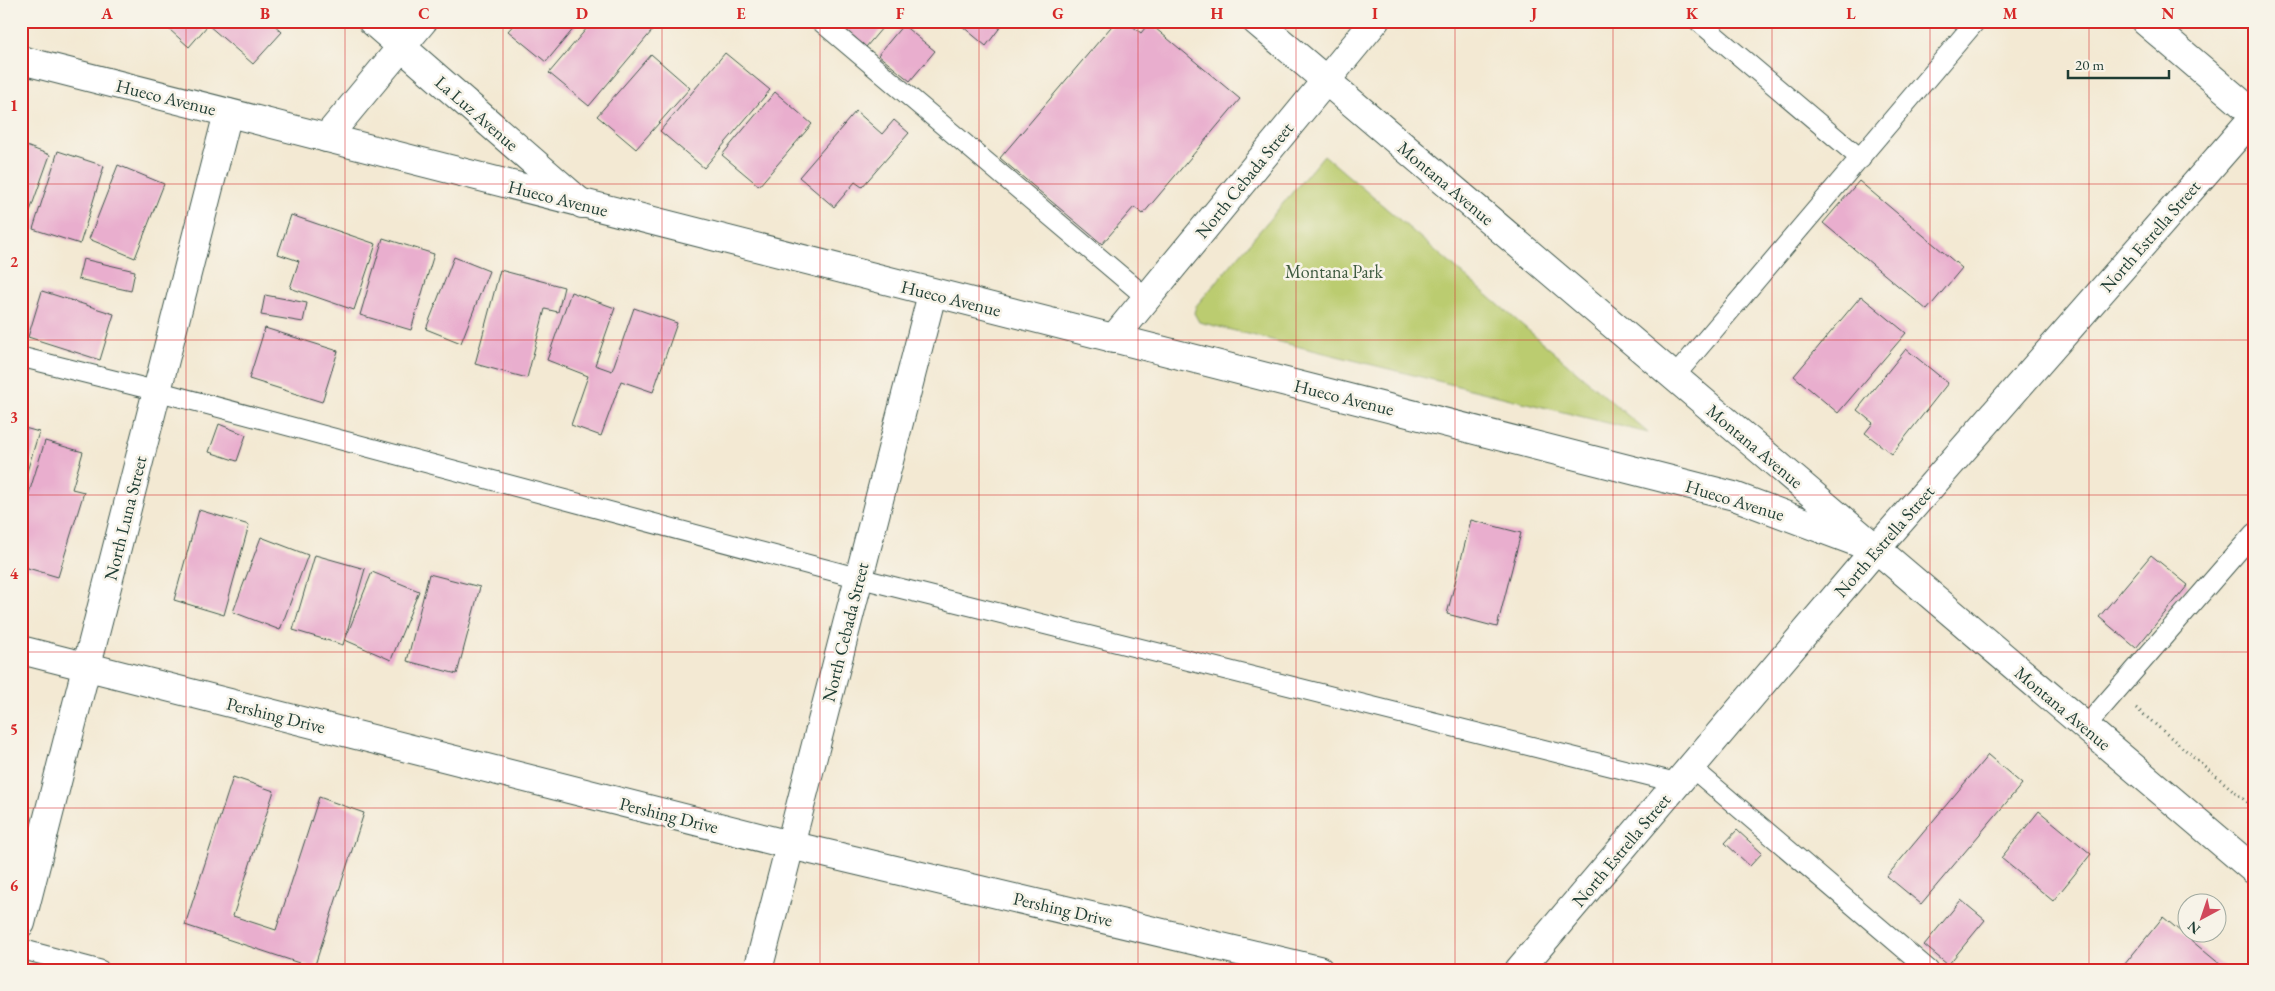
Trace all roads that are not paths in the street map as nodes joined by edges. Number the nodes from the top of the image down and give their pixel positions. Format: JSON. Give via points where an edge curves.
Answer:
{"nodes":[{"id":1,"x":372,"y":21,"type":"edge"},
{"id":2,"x":423,"y":21,"type":"edge"},
{"id":3,"x":820,"y":21,"type":"edge"},
{"id":4,"x":1256,"y":21,"type":"edge"},
{"id":5,"x":1375,"y":21,"type":"edge"},
{"id":6,"x":1698,"y":21,"type":"edge"},
{"id":7,"x":1976,"y":21,"type":"edge"},
{"id":8,"x":2144,"y":21,"type":"edge"},
{"id":9,"x":402,"y":47,"type":"junction"},
{"id":10,"x":21,"y":60,"type":"edge"},
{"id":11,"x":1325,"y":80,"type":"junction"},
{"id":12,"x":228,"y":113,"type":"junction"},
{"id":13,"x":2254,"y":115,"type":"edge"},
{"id":14,"x":326,"y":138,"type":"junction"},
{"id":15,"x":1861,"y":158,"type":"junction"},
{"id":16,"x":582,"y":204,"type":"junction"},
{"id":17,"x":932,"y":294,"type":"junction"},
{"id":18,"x":1147,"y":298,"type":"junction"},
{"id":19,"x":1113,"y":339,"type":"junction"},
{"id":20,"x":21,"y":357,"type":"edge"},
{"id":21,"x":1674,"y":377,"type":"junction"},
{"id":22,"x":158,"y":391,"type":"junction"},
{"id":23,"x":2254,"y":533,"type":"edge"},
{"id":24,"x":1876,"y":550,"type":"junction"},
{"id":25,"x":859,"y":578,"type":"junction"},
{"id":26,"x":21,"y":650,"type":"edge"},
{"id":27,"x":87,"y":667,"type":"junction"},
{"id":28,"x":2086,"y":727,"type":"junction"},
{"id":29,"x":1685,"y":775,"type":"junction"},
{"id":30,"x":790,"y":845,"type":"junction"},
{"id":31,"x":2254,"y":870,"type":"edge"},
{"id":32,"x":21,"y":923,"type":"edge"},
{"id":33,"x":21,"y":949,"type":"edge"},
{"id":34,"x":100,"y":970,"type":"edge"},
{"id":35,"x":758,"y":970,"type":"edge"},
{"id":36,"x":1319,"y":970,"type":"edge"},
{"id":37,"x":1519,"y":970,"type":"edge"},
{"id":38,"x":1928,"y":970,"type":"edge"}],
"edges":[{"from":1,"to":9,"type":"street","name":"La Luz Avenue"},
{"from":2,"to":9,"type":"street"},
{"from":3,"to":18,"type":"lane"},
{"from":4,"to":11,"type":"street","name":"Montana Avenue"},
{"from":5,"to":11,"type":"street","name":"North Cebada Street"},
{"from":6,"to":15,"type":"lane"},
{"from":7,"to":15,"type":"lane"},
{"from":8,"to":13,"type":"street"},
{"from":9,"to":14,"type":"street"},
{"from":9,"to":16,"type":"street","name":"La Luz Avenue"},
{"from":10,"to":12,"type":"street","name":"Hueco Avenue"},
{"from":11,"to":18,"type":"street","name":"North Cebada Street"},
{"from":11,"to":21,"type":"street","name":"Montana Avenue"},
{"from":12,"to":14,"type":"street","name":"Hueco Avenue"},
{"from":12,"to":22,"type":"street","name":"North Luna Street"},
{"from":13,"to":24,"type":"street","name":"North Estrella Street"},
{"from":14,"to":16,"type":"street","name":"Hueco Avenue"},
{"from":15,"to":21,"type":"lane"},
{"from":16,"to":17,"type":"street","name":"Hueco Avenue"},
{"from":17,"to":19,"type":"street","name":"Hueco Avenue"},
{"from":17,"to":25,"type":"street","name":"North Cebada Street"},
{"from":18,"to":19,"type":"street","name":"North Cebada Street"},
{"from":19,"to":24,"type":"street","name":"Hueco Avenue","via":[[1734,496]]},
{"from":20,"to":22,"type":"lane"},
{"from":21,"to":24,"type":"street","name":"Montana Avenue"},
{"from":22,"to":25,"type":"lane"},
{"from":22,"to":27,"type":"street","name":"North Luna Street"},
{"from":23,"to":28,"type":"lane"},
{"from":24,"to":28,"type":"street","name":"Montana Avenue"},
{"from":24,"to":29,"type":"street","name":"North Estrella Street"},
{"from":25,"to":29,"type":"lane"},
{"from":25,"to":30,"type":"street","name":"North Cebada Street"},
{"from":26,"to":27,"type":"street","name":"Pershing Drive"},
{"from":27,"to":30,"type":"street","name":"Pershing Drive"},
{"from":27,"to":32,"type":"street","name":"North Luna Street"},
{"from":28,"to":31,"type":"street","name":"Montana Avenue"},
{"from":29,"to":37,"type":"street","name":"North Estrella Street"},
{"from":29,"to":38,"type":"lane"},
{"from":30,"to":35,"type":"street","name":"North Cebada Street"},
{"from":30,"to":36,"type":"street","name":"Pershing Drive"},
{"from":33,"to":34,"type":"lane"}]}
